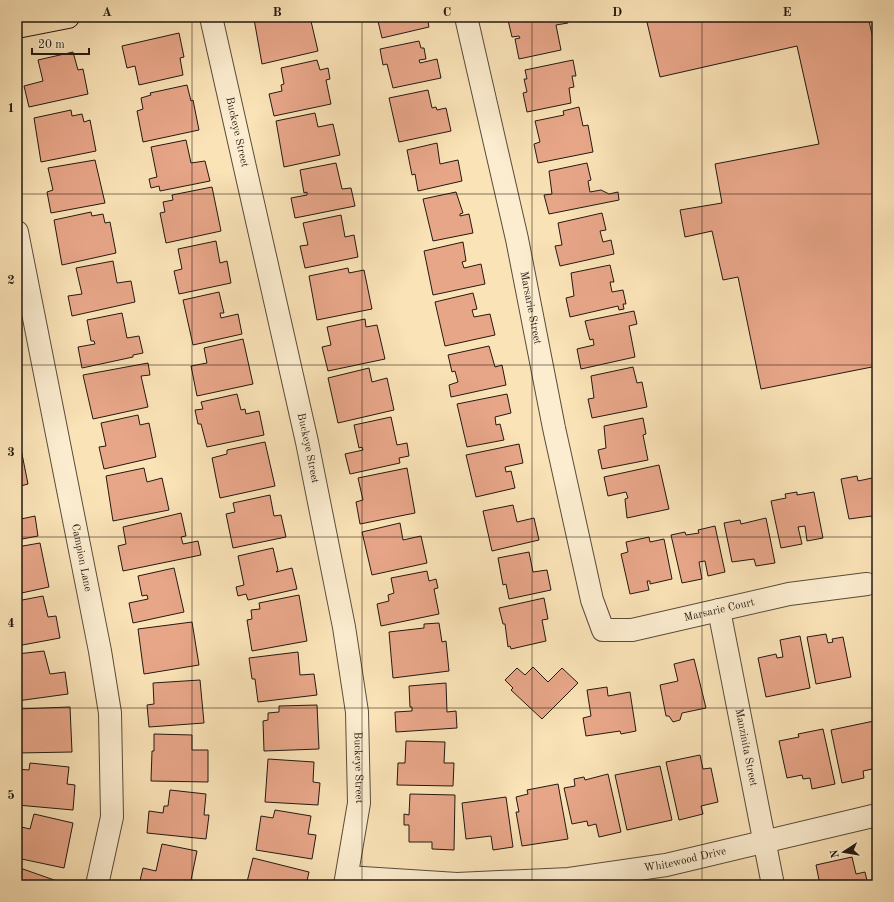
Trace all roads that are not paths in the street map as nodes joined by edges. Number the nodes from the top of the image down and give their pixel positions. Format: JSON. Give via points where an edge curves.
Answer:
{"nodes":[{"id":1,"x":68,"y":17,"type":"edge"},
{"id":2,"x":211,"y":17,"type":"edge"},
{"id":3,"x":466,"y":17,"type":"edge"},
{"id":4,"x":17,"y":27,"type":"edge"},
{"id":5,"x":17,"y":232,"type":"edge"},
{"id":6,"x":867,"y":584,"type":"dead end"},
{"id":7,"x":592,"y":600,"type":"joint"},
{"id":8,"x":719,"y":610,"type":"junction"},
{"id":9,"x":877,"y":815,"type":"edge"},
{"id":10,"x":765,"y":841,"type":"junction"},
{"id":11,"x":346,"y":881,"type":"edge"},
{"id":12,"x":97,"y":885,"type":"edge"},
{"id":13,"x":773,"y":885,"type":"edge"}],
"edges":[{"from":1,"to":4,"type":"main road"},
{"from":2,"to":11,"type":"street","name":"Buckeye Street","via":[[307,442],[345,634],[357,712],[359,803]]},
{"from":3,"to":7,"type":"street","name":"Marsarie Street","via":[[517,239],[554,428]]},
{"from":5,"to":12,"type":"street","name":"Campion Lane","via":[[110,713],[112,817]]},
{"from":6,"to":8,"type":"street","name":"Marsarie Court","via":[[789,594]]},
{"from":7,"to":8,"type":"street","name":"Marsarie Court","via":[[603,630],[632,630]]},
{"from":8,"to":10,"type":"street","name":"Manzinita Street"},
{"from":9,"to":10,"type":"street","name":"Whitewood Drive"},
{"from":10,"to":11,"type":"street","name":"Whitewood Drive","via":[[666,865],[569,879],[457,884]]},
{"from":10,"to":13,"type":"street","name":"Manzinita Street"}]}
